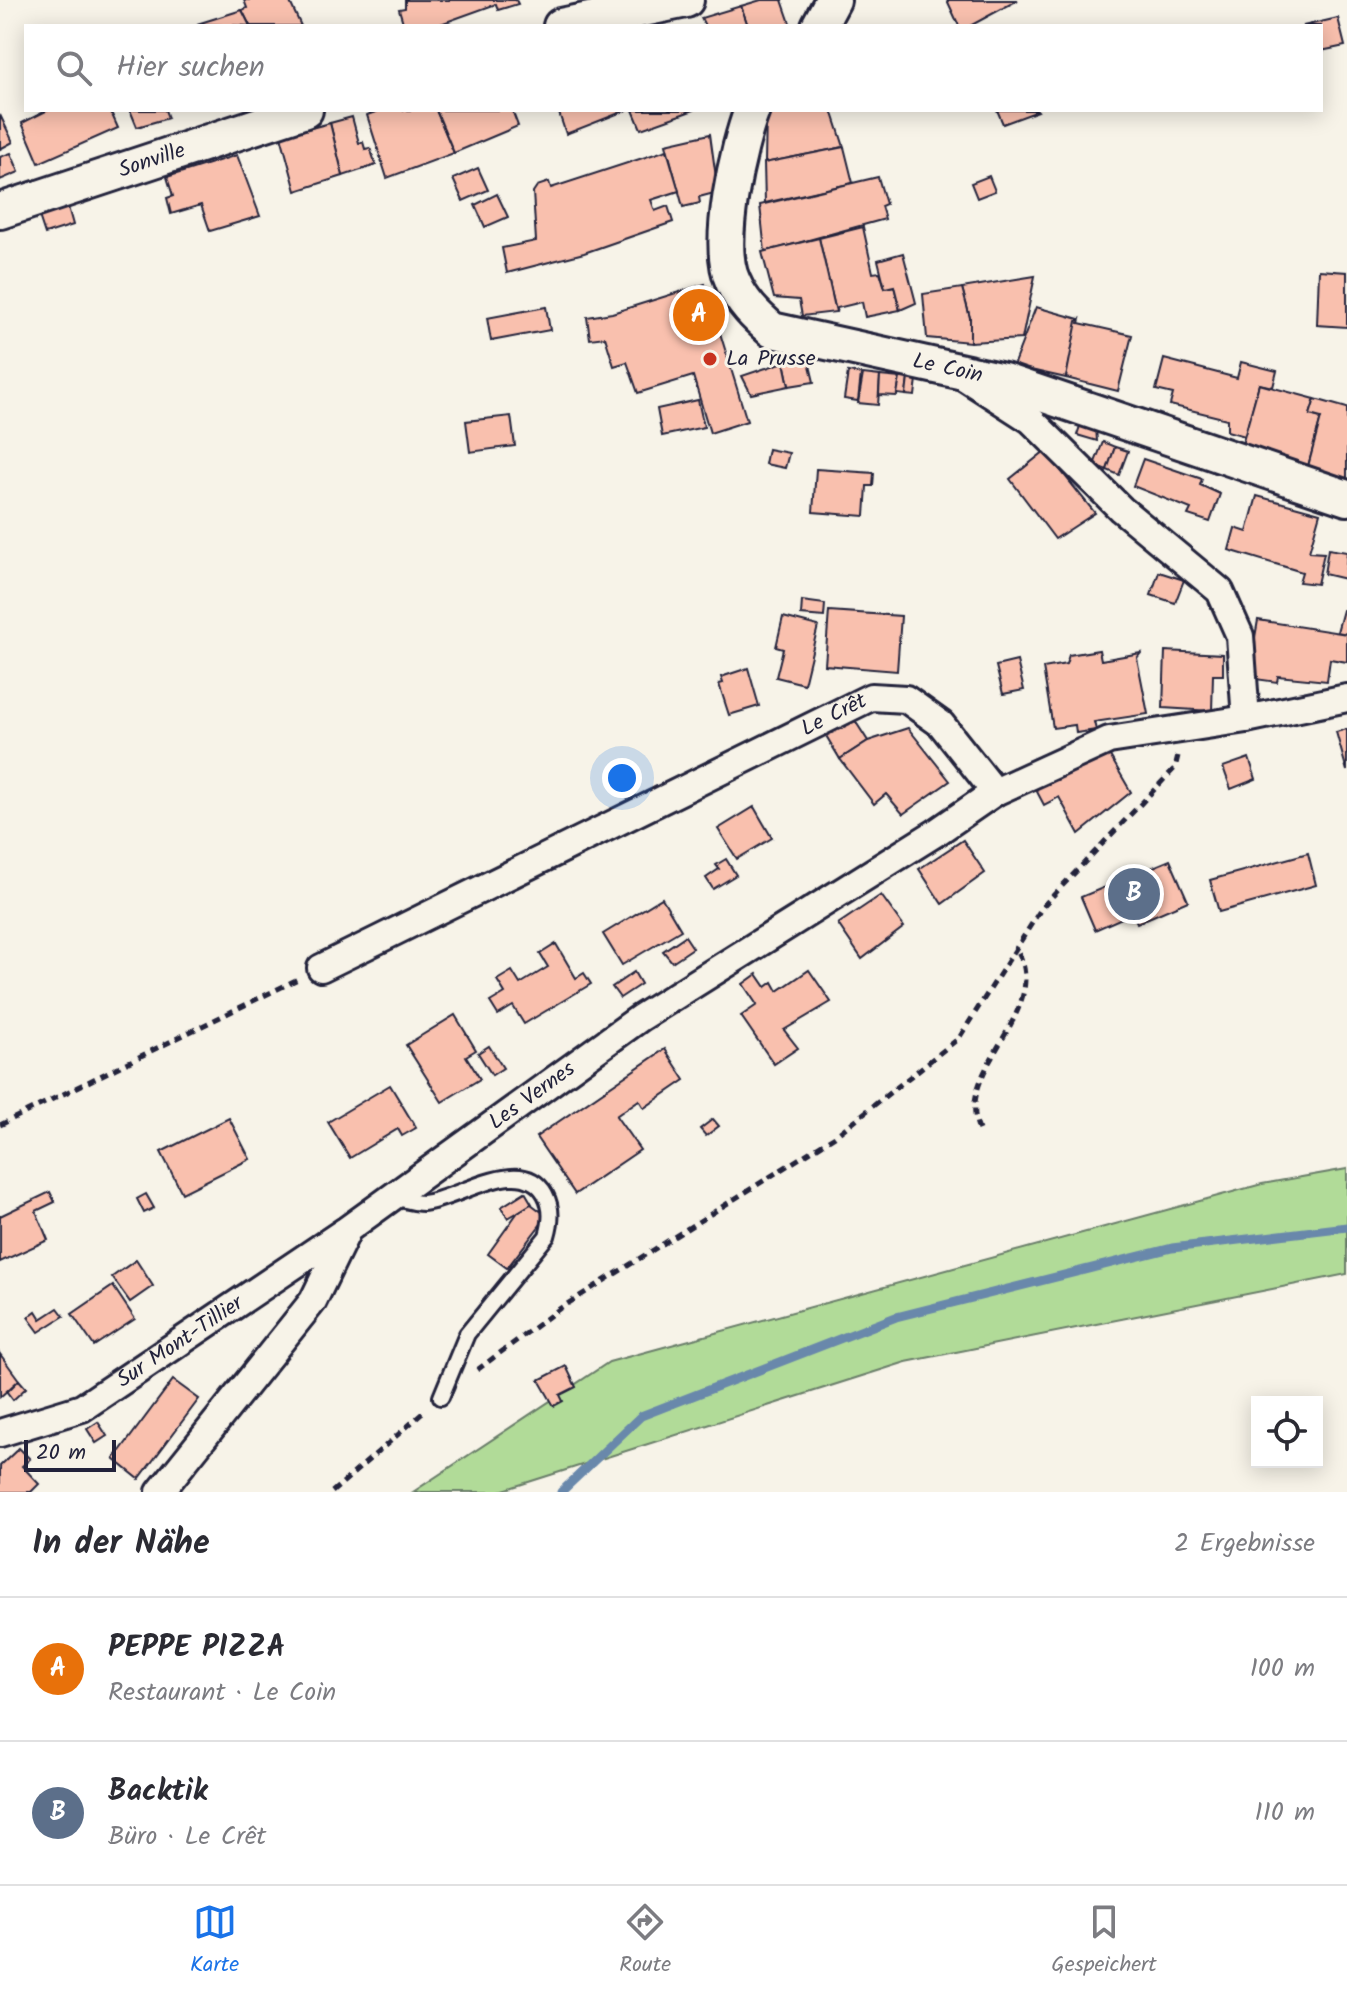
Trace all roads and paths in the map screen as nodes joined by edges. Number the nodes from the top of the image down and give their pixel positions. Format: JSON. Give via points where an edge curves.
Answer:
{"nodes":[{"id":1,"x":686,"y":0,"type":"edge"},
{"id":2,"x":833,"y":0,"type":"edge"},
{"id":3,"x":571,"y":24,"type":"edge"},
{"id":4,"x":820,"y":24,"type":"edge"},
{"id":5,"x":299,"y":112,"type":"edge"},
{"id":6,"x":751,"y":112,"type":"edge"},
{"id":7,"x":0,"y":211,"type":"edge"},
{"id":8,"x":950,"y":367,"type":"junction"},
{"id":9,"x":1347,"y":498,"type":"edge"},
{"id":10,"x":1347,"y":698,"type":"edge"},
{"id":11,"x":1246,"y":719,"type":"junction"},
{"id":12,"x":1186,"y":728,"type":"junction"},
{"id":13,"x":995,"y":792,"type":"junction"},
{"id":14,"x":1016,"y":948,"type":"junction"},
{"id":15,"x":321,"y":968,"type":"joint"},
{"id":16,"x":0,"y":1125,"type":"edge"},
{"id":17,"x":979,"y":1130,"type":"dead end"},
{"id":18,"x":392,"y":1197,"type":"junction"},
{"id":19,"x":348,"y":1229,"type":"junction"},
{"id":20,"x":441,"y":1397,"type":"junction"},
{"id":21,"x":0,"y":1433,"type":"edge"},
{"id":22,"x":160,"y":1492,"type":"edge"},
{"id":23,"x":332,"y":1492,"type":"edge"}],
"edges":[{"from":1,"to":3,"type":"street"},
{"from":2,"to":4,"type":"street"},
{"from":5,"to":7,"type":"street","name":"Sonville"},
{"from":6,"to":8,"type":"street","name":"Le Coin","via":[[737,155],[728,244],[731,279],[748,309],[772,330]]},
{"from":8,"to":9,"type":"street","name":"Le Coin","via":[[1078,404],[1186,446]]},
{"from":8,"to":11,"type":"street","via":[[1031,420],[1121,509],[1220,591],[1240,636]]},
{"from":10,"to":11,"type":"street"},
{"from":11,"to":12,"type":"street"},
{"from":12,"to":13,"type":"street","via":[[1109,740]]},
{"from":12,"to":14,"type":"path","via":[[1175,768],[1043,906]]},
{"from":13,"to":15,"type":"street","name":"Le Crêt","via":[[941,724],[906,699],[871,697]]},
{"from":13,"to":18,"type":"street","name":"Les Vernes","via":[[640,1018]]},
{"from":14,"to":17,"type":"path","via":[[1025,977],[1007,1034],[974,1101]]},
{"from":14,"to":20,"type":"path","via":[[959,1038],[835,1136],[559,1309]]},
{"from":15,"to":16,"type":"path"},
{"from":18,"to":19,"type":"street","name":"Les Vernes"},
{"from":18,"to":20,"type":"lane","via":[[421,1203],[509,1177],[540,1186],[548,1198],[552,1219],[547,1236],[467,1334]]},
{"from":19,"to":21,"type":"street","name":"Sur Mont-Tillier","via":[[82,1408]]},
{"from":19,"to":22,"type":"street","name":"Les Vernes","via":[[313,1301]]},
{"from":20,"to":23,"type":"path"}]}
